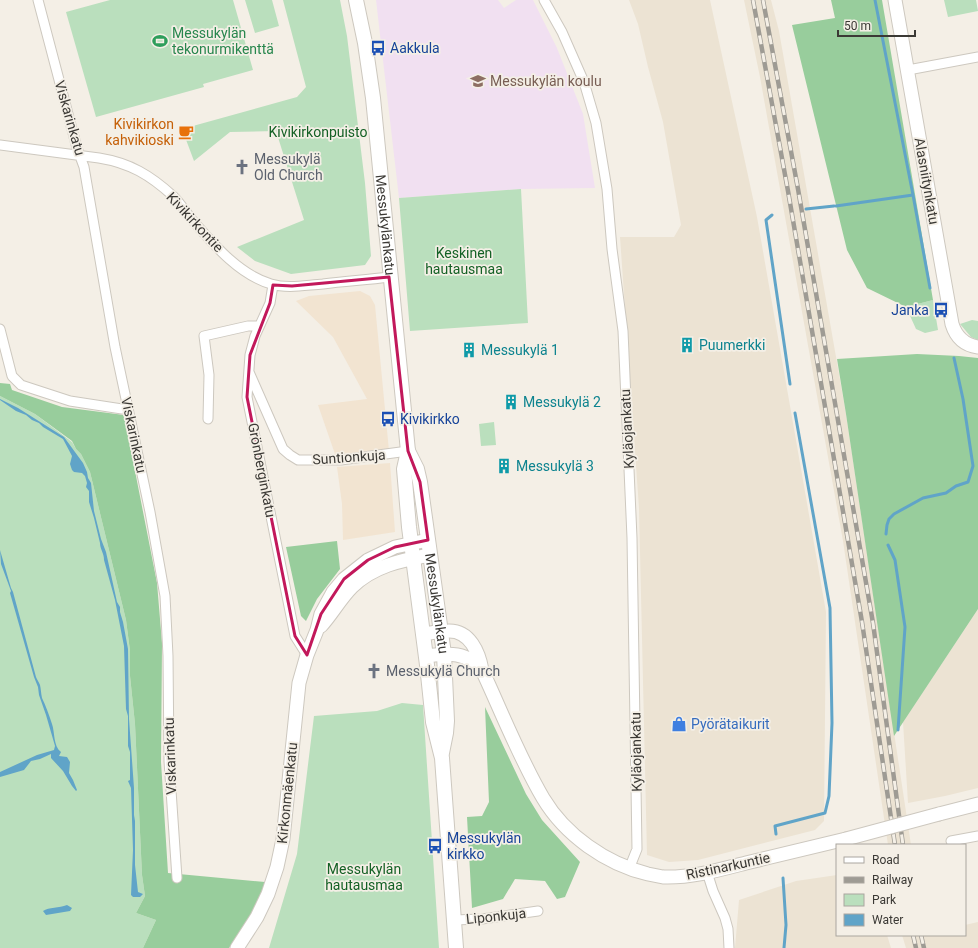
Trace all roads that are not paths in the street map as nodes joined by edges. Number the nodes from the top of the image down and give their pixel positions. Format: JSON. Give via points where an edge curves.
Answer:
{"nodes":[{"id":1,"x":39,"y":0,"type":"edge"},
{"id":2,"x":356,"y":0,"type":"edge"},
{"id":3,"x":544,"y":0,"type":"edge"},
{"id":4,"x":895,"y":0,"type":"edge"},
{"id":5,"x":978,"y":57,"type":"edge"},
{"id":6,"x":908,"y":70,"type":"junction"},
{"id":7,"x":0,"y":145,"type":"edge"},
{"id":8,"x":80,"y":155,"type":"junction"},
{"id":9,"x":390,"y":277,"type":"junction"},
{"id":10,"x":273,"y":285,"type":"junction"},
{"id":11,"x":259,"y":326,"type":"junction"},
{"id":12,"x":0,"y":329,"type":"edge"},
{"id":13,"x":978,"y":348,"type":"edge"},
{"id":14,"x":249,"y":371,"type":"junction"},
{"id":15,"x":128,"y":409,"type":"junction"},
{"id":16,"x":208,"y":419,"type":"dead end"},
{"id":17,"x":408,"y":451,"type":"junction"},
{"id":18,"x":428,"y":540,"type":"junction"},
{"id":19,"x":411,"y":543,"type":"junction"},
{"id":20,"x":430,"y":555,"type":"junction"},
{"id":21,"x":413,"y":558,"type":"junction"},
{"id":22,"x":317,"y":630,"type":"junction"},
{"id":23,"x":441,"y":632,"type":"junction"},
{"id":24,"x":423,"y":634,"type":"junction"},
{"id":25,"x":444,"y":654,"type":"junction"},
{"id":26,"x":307,"y":655,"type":"junction"},
{"id":27,"x":426,"y":656,"type":"junction"},
{"id":28,"x":483,"y":672,"type":"junction"},
{"id":29,"x":442,"y":758,"type":"junction"},
{"id":30,"x":978,"y":804,"type":"edge"},
{"id":31,"x":978,"y":836,"type":"edge"},
{"id":32,"x":952,"y":841,"type":"dead end"},
{"id":33,"x":629,"y":868,"type":"junction"},
{"id":34,"x":707,"y":872,"type":"junction"},
{"id":35,"x":177,"y":878,"type":"dead end"},
{"id":36,"x":538,"y":911,"type":"dead end"},
{"id":37,"x":454,"y":920,"type":"junction"},
{"id":38,"x":237,"y":948,"type":"edge"},
{"id":39,"x":456,"y":948,"type":"edge"},
{"id":40,"x":729,"y":948,"type":"edge"}],
"edges":[{"from":1,"to":8,"type":"street","name":"Viskarinkatu"},
{"from":2,"to":9,"type":"main road","name":"Messukylänkatu","via":[[373,98]]},
{"from":3,"to":33,"type":"street","name":"Kyläojankatu","via":[[562,32],[584,82],[596,123],[607,184],[612,249],[623,331],[632,538],[637,842],[637,849]]},
{"from":4,"to":6,"type":"main road","name":"Alasniitynkatu"},
{"from":5,"to":6,"type":"street"},
{"from":6,"to":13,"type":"main road","name":"Alasniitynkatu","via":[[952,324],[961,340]]},
{"from":7,"to":8,"type":"street","name":"Kivikirkontie"},
{"from":8,"to":10,"type":"street","name":"Kivikirkontie","via":[[115,161],[133,167],[150,177],[174,197],[230,260],[248,274]]},
{"from":8,"to":15,"type":"street","name":"Viskarinkatu"},
{"from":9,"to":10,"type":"street","name":"Kivikirkontie","via":[[292,286]]},
{"from":9,"to":17,"type":"main road","name":"Messukylänkatu"},
{"from":10,"to":11,"type":"street","name":"Grönberginkatu","via":[[270,303]]},
{"from":11,"to":14,"type":"street","name":"Grönberginkatu","via":[[250,355]]},
{"from":11,"to":16,"type":"street","via":[[204,336],[209,375]]},
{"from":12,"to":15,"type":"street","via":[[12,376],[20,385],[70,401]]},
{"from":14,"to":17,"type":"street","name":"Suntionkuja","via":[[283,449],[298,460],[341,460]]},
{"from":14,"to":26,"type":"street","name":"Grönberginkatu","via":[[247,398],[295,636]]},
{"from":15,"to":35,"type":"street","name":"Viskarinkatu","via":[[165,596],[169,761]]},
{"from":17,"to":18,"type":"main road","name":"Messukylänkatu","via":[[420,482]]},
{"from":17,"to":19,"type":"main road","name":"Messukylänkatu","via":[[404,469]]},
{"from":18,"to":19,"type":"main road","name":"Kirkonmäenkatu"},
{"from":18,"to":20,"type":"main road","name":"Messukylänkatu"},
{"from":19,"to":21,"type":"main road","name":"Messukylänkatu"},
{"from":19,"to":22,"type":"main road","name":"Kirkonmäenkatu","via":[[381,553],[344,578],[321,614]]},
{"from":20,"to":21,"type":"main road","name":"Kirkonmäenkatu"},
{"from":20,"to":23,"type":"main road","name":"Messukylänkatu"},
{"from":21,"to":22,"type":"main road","name":"Kirkonmäenkatu","via":[[391,564],[364,577],[342,598]]},
{"from":21,"to":24,"type":"main road","name":"Messukylänkatu"},
{"from":22,"to":26,"type":"main road","name":"Kirkonmäenkatu"},
{"from":23,"to":24,"type":"main road","name":"Ristinarkuntie"},
{"from":23,"to":25,"type":"main road","name":"Messukylänkatu"},
{"from":23,"to":28,"type":"main road","name":"Ristinarkuntie","via":[[459,632],[471,642],[480,659]]},
{"from":24,"to":27,"type":"main road","name":"Messukylänkatu"},
{"from":25,"to":27,"type":"main road","name":"Ristinarkuntie"},
{"from":25,"to":28,"type":"main road","name":"Ristinarkuntie","via":[[470,659]]},
{"from":25,"to":29,"type":"main road","name":"Messukylänkatu","via":[[447,721]]},
{"from":26,"to":38,"type":"main road","name":"Kirkonmäenkatu","via":[[299,683],[283,840],[277,867],[258,917]]},
{"from":27,"to":29,"type":"main road","name":"Messukylänkatu","via":[[433,722]]},
{"from":28,"to":33,"type":"main road","name":"Ristinarkuntie","via":[[530,773],[556,817],[585,844]]},
{"from":29,"to":37,"type":"main road","name":"Messukylänkatu"},
{"from":30,"to":34,"type":"main road","name":"Ristinarkuntie","bridge":true},
{"from":31,"to":32,"type":"street"},
{"from":33,"to":34,"type":"main road","name":"Ristinarkuntie","via":[[662,877]]},
{"from":34,"to":40,"type":"street","via":[[725,918]]},
{"from":36,"to":37,"type":"street","name":"Liponkuja"},
{"from":37,"to":39,"type":"main road","name":"Messukylänkatu"}]}
